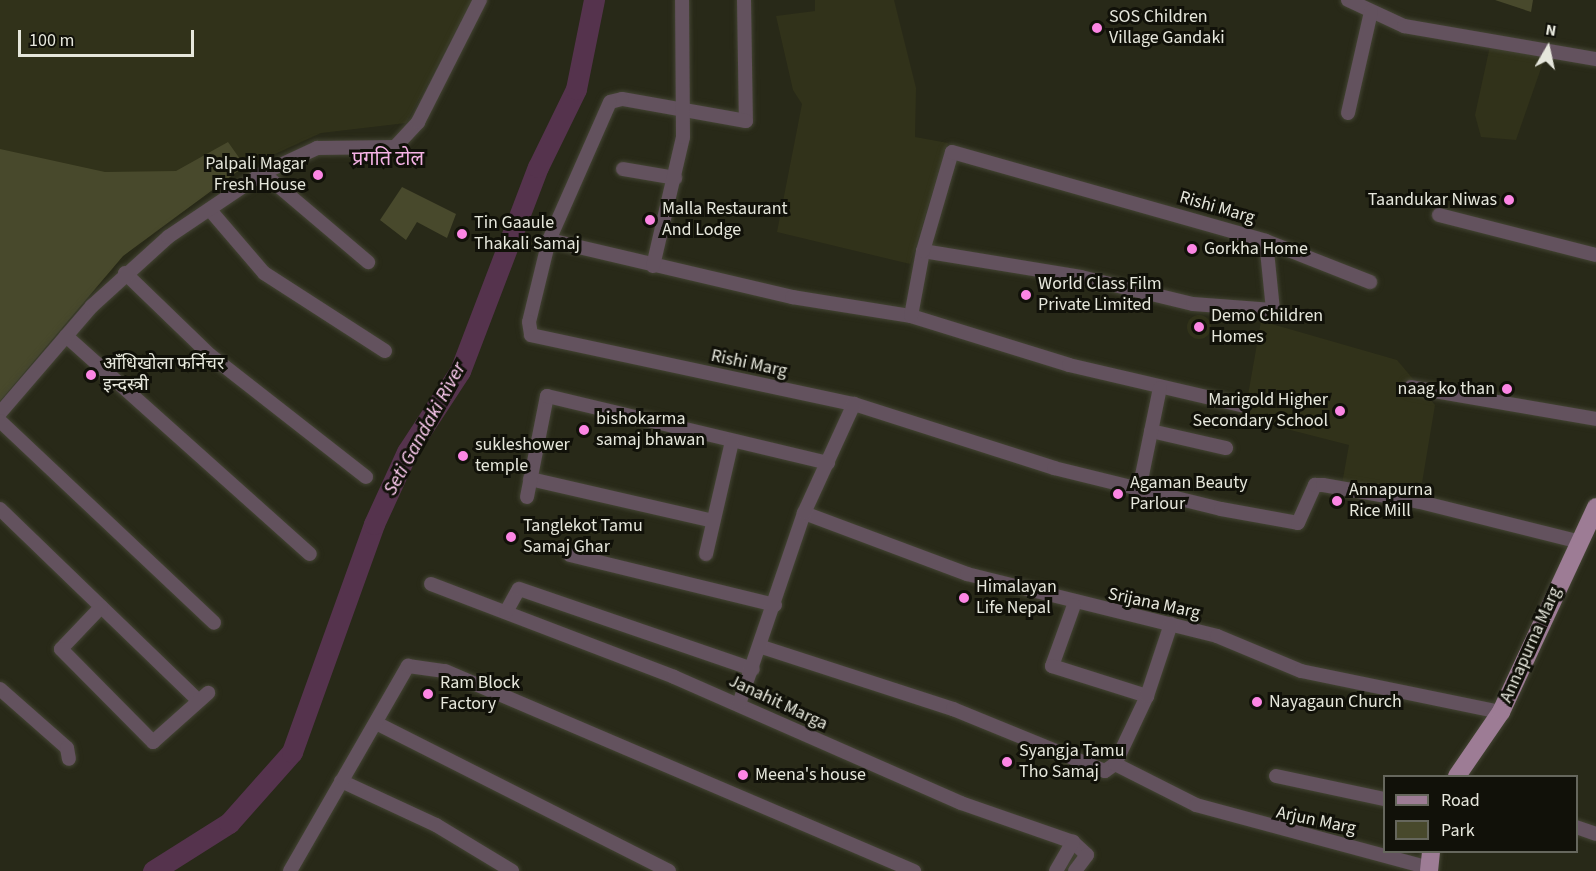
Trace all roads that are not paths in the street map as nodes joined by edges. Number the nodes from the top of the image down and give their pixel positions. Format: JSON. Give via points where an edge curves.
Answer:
{"nodes":[{"id":1,"x":480,"y":0,"type":"edge"},
{"id":2,"x":682,"y":0,"type":"edge"},
{"id":3,"x":744,"y":0,"type":"edge"},
{"id":4,"x":1348,"y":0,"type":"edge"},
{"id":5,"x":1371,"y":12,"type":"junction"},
{"id":6,"x":1596,"y":59,"type":"edge"},
{"id":7,"x":683,"y":112,"type":"junction"},
{"id":8,"x":1348,"y":113,"type":"dead end"},
{"id":9,"x":623,"y":170,"type":"dead end"},
{"id":10,"x":263,"y":173,"type":"junction"},
{"id":11,"x":675,"y":178,"type":"junction"},
{"id":12,"x":210,"y":210,"type":"junction"},
{"id":13,"x":1439,"y":215,"type":"dead end"},
{"id":14,"x":549,"y":240,"type":"junction"},
{"id":15,"x":1266,"y":241,"type":"junction"},
{"id":16,"x":922,"y":252,"type":"junction"},
{"id":17,"x":1596,"y":255,"type":"edge"},
{"id":18,"x":368,"y":262,"type":"dead end"},
{"id":19,"x":653,"y":266,"type":"junction"},
{"id":20,"x":125,"y":273,"type":"junction"},
{"id":21,"x":1370,"y":282,"type":"dead end"},
{"id":22,"x":910,"y":316,"type":"junction"},
{"id":23,"x":66,"y":336,"type":"junction"},
{"id":24,"x":386,"y":351,"type":"dead end"},
{"id":25,"x":1411,"y":387,"type":"dead end"},
{"id":26,"x":1160,"y":388,"type":"junction"},
{"id":27,"x":854,"y":404,"type":"junction"},
{"id":28,"x":1241,"y":405,"type":"dead end"},
{"id":29,"x":0,"y":413,"type":"edge"},
{"id":30,"x":1596,"y":419,"type":"edge"},
{"id":31,"x":0,"y":421,"type":"edge"},
{"id":32,"x":1151,"y":431,"type":"junction"},
{"id":33,"x":732,"y":441,"type":"junction"},
{"id":34,"x":1226,"y":448,"type":"dead end"},
{"id":35,"x":828,"y":463,"type":"junction"},
{"id":36,"x":366,"y":477,"type":"dead end"},
{"id":37,"x":530,"y":479,"type":"junction"},
{"id":38,"x":1139,"y":490,"type":"junction"},
{"id":39,"x":527,"y":497,"type":"dead end"},
{"id":40,"x":1596,"y":507,"type":"edge"},
{"id":41,"x":0,"y":509,"type":"edge"},
{"id":42,"x":804,"y":513,"type":"junction"},
{"id":43,"x":713,"y":521,"type":"junction"},
{"id":44,"x":1577,"y":541,"type":"junction"},
{"id":45,"x":310,"y":554,"type":"dead end"},
{"id":46,"x":706,"y":554,"type":"dead end"},
{"id":47,"x":570,"y":555,"type":"dead end"},
{"id":48,"x":430,"y":584,"type":"dead end"},
{"id":49,"x":775,"y":605,"type":"junction"},
{"id":50,"x":1074,"y":605,"type":"junction"},
{"id":51,"x":101,"y":607,"type":"junction"},
{"id":52,"x":506,"y":612,"type":"junction"},
{"id":53,"x":214,"y":622,"type":"dead end"},
{"id":54,"x":1171,"y":624,"type":"junction"},
{"id":55,"x":762,"y":647,"type":"junction"},
{"id":56,"x":753,"y":669,"type":"junction"},
{"id":57,"x":0,"y":689,"type":"edge"},
{"id":58,"x":1147,"y":696,"type":"junction"},
{"id":59,"x":739,"y":704,"type":"junction"},
{"id":60,"x":1501,"y":712,"type":"junction"},
{"id":61,"x":378,"y":724,"type":"junction"},
{"id":62,"x":69,"y":759,"type":"dead end"},
{"id":63,"x":1115,"y":764,"type":"junction"},
{"id":64,"x":1457,"y":775,"type":"edge"},
{"id":65,"x":1276,"y":776,"type":"dead end"},
{"id":66,"x":341,"y":781,"type":"junction"},
{"id":67,"x":1383,"y":799,"type":"edge"},
{"id":68,"x":1578,"y":828,"type":"edge"},
{"id":69,"x":1596,"y":834,"type":"edge"},
{"id":70,"x":1073,"y":842,"type":"junction"},
{"id":71,"x":1383,"y":851,"type":"edge"},
{"id":72,"x":1390,"y":853,"type":"edge"},
{"id":73,"x":1430,"y":863,"type":"edge"},
{"id":74,"x":290,"y":871,"type":"edge"},
{"id":75,"x":512,"y":871,"type":"edge"},
{"id":76,"x":669,"y":871,"type":"edge"},
{"id":77,"x":914,"y":871,"type":"edge"},
{"id":78,"x":1056,"y":871,"type":"edge"},
{"id":79,"x":1075,"y":871,"type":"edge"}],
"edges":[{"from":1,"to":10,"type":"street","via":[[418,122],[395,147],[334,145]]},
{"from":2,"to":7,"type":"street"},
{"from":3,"to":7,"type":"street","via":[[746,121]]},
{"from":4,"to":5,"type":"street"},
{"from":5,"to":6,"type":"street","via":[[1404,26]]},
{"from":5,"to":8,"type":"street"},
{"from":7,"to":11,"type":"street"},
{"from":7,"to":14,"type":"street","via":[[622,99],[610,102]]},
{"from":9,"to":11,"type":"street"},
{"from":10,"to":12,"type":"street"},
{"from":10,"to":18,"type":"street"},
{"from":11,"to":19,"type":"street"},
{"from":12,"to":20,"type":"street"},
{"from":12,"to":24,"type":"street","via":[[264,273]]},
{"from":13,"to":17,"type":"street"},
{"from":14,"to":19,"type":"street"},
{"from":14,"to":27,"type":"street","name":"Rishi Marg","via":[[529,333],[592,350]]},
{"from":15,"to":16,"type":"street","name":"Rishi Marg","via":[[1273,310],[1194,304],[1081,277]]},
{"from":15,"to":16,"type":"street","name":"Rishi Marg","via":[[952,152]]},
{"from":15,"to":21,"type":"street"},
{"from":16,"to":22,"type":"street","name":"Rishi Marg"},
{"from":19,"to":22,"type":"street"},
{"from":20,"to":23,"type":"street"},
{"from":20,"to":36,"type":"street","via":[[210,355]]},
{"from":22,"to":26,"type":"street"},
{"from":23,"to":29,"type":"street"},
{"from":23,"to":45,"type":"street"},
{"from":25,"to":30,"type":"street"},
{"from":26,"to":28,"type":"street"},
{"from":26,"to":32,"type":"street"},
{"from":27,"to":35,"type":"street"},
{"from":27,"to":38,"type":"street","name":"Rishi Marg"},
{"from":31,"to":53,"type":"street"},
{"from":32,"to":34,"type":"street"},
{"from":32,"to":38,"type":"street"},
{"from":33,"to":35,"type":"street"},
{"from":33,"to":37,"type":"street","via":[[547,396]]},
{"from":33,"to":43,"type":"street"},
{"from":35,"to":42,"type":"street"},
{"from":37,"to":39,"type":"street"},
{"from":37,"to":43,"type":"street"},
{"from":38,"to":44,"type":"street","name":"Rishi Marg","via":[[1298,523],[1315,485],[1332,486]]},
{"from":40,"to":44,"type":"main road","name":"Annapurna Marg"},
{"from":41,"to":51,"type":"street"},
{"from":42,"to":49,"type":"street"},
{"from":42,"to":50,"type":"street","name":"Srijana Marg","via":[[967,574]]},
{"from":43,"to":46,"type":"street"},
{"from":44,"to":60,"type":"main road","name":"Annapurna Marg"},
{"from":47,"to":49,"type":"street"},
{"from":48,"to":52,"type":"street","name":"Janahit Marga"},
{"from":49,"to":55,"type":"street"},
{"from":50,"to":54,"type":"street","name":"Srijana Marg"},
{"from":50,"to":58,"type":"street","via":[[1052,666]]},
{"from":51,"to":51,"type":"street","via":[[203,696],[153,742],[60,649]]},
{"from":52,"to":56,"type":"street","via":[[519,589]]},
{"from":52,"to":59,"type":"street","name":"Janahit Marga"},
{"from":54,"to":58,"type":"street"},
{"from":54,"to":60,"type":"street","name":"Srijana Marg","via":[[1217,636],[1301,670]]},
{"from":55,"to":56,"type":"street"},
{"from":55,"to":63,"type":"street","via":[[963,712],[1106,771]]},
{"from":56,"to":59,"type":"street"},
{"from":57,"to":62,"type":"street","via":[[68,748]]},
{"from":58,"to":63,"type":"street"},
{"from":59,"to":70,"type":"street","name":"Janahit Marga","via":[[961,803]]},
{"from":60,"to":64,"type":"main road","name":"Annapurna Marg"},
{"from":61,"to":66,"type":"street"},
{"from":61,"to":76,"type":"street"},
{"from":61,"to":77,"type":"street","via":[[408,666],[445,671]]},
{"from":63,"to":71,"type":"street","name":"Arjun Marg","via":[[1196,805]]},
{"from":65,"to":67,"type":"street"},
{"from":66,"to":74,"type":"street"},
{"from":66,"to":75,"type":"street","via":[[436,825]]},
{"from":68,"to":69,"type":"street"},
{"from":70,"to":78,"type":"street"},
{"from":70,"to":79,"type":"street","via":[[1087,855]]},
{"from":72,"to":73,"type":"street","name":"Arjun Marg"}]}
